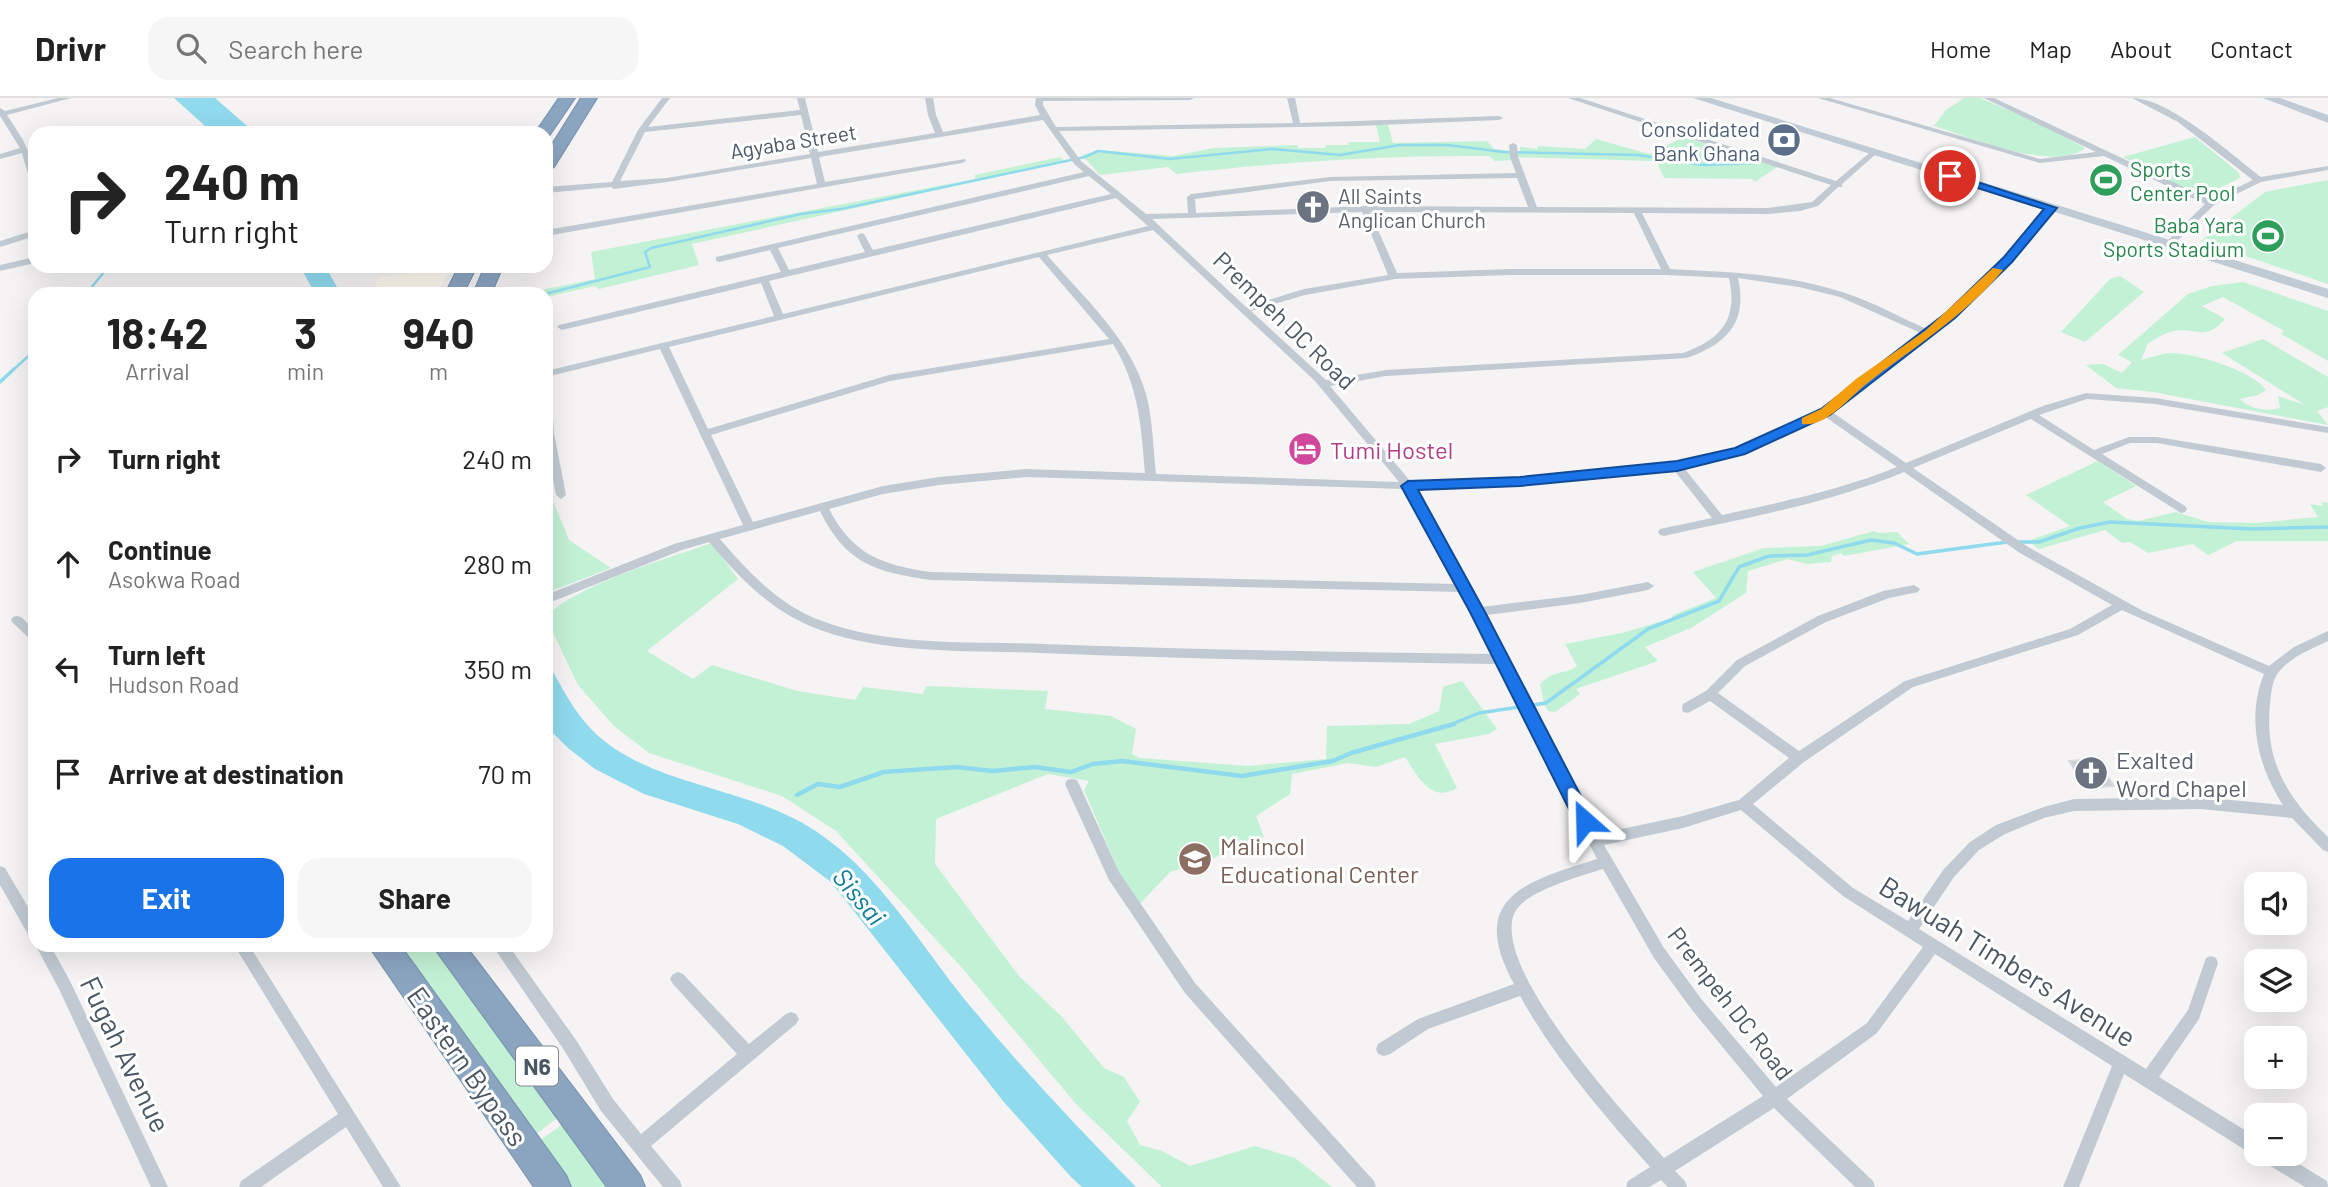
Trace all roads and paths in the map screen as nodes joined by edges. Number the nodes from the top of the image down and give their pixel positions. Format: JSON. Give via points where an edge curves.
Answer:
{"nodes":[{"id":1,"x":67,"y":98,"type":"edge"},
{"id":2,"x":567,"y":98,"type":"edge"},
{"id":3,"x":589,"y":98,"type":"edge"},
{"id":4,"x":666,"y":98,"type":"edge"},
{"id":5,"x":801,"y":98,"type":"edge"},
{"id":6,"x":929,"y":98,"type":"edge"},
{"id":7,"x":1145,"y":98,"type":"edge"},
{"id":8,"x":1189,"y":98,"type":"edge"},
{"id":9,"x":1291,"y":98,"type":"edge"},
{"id":10,"x":1572,"y":98,"type":"edge"},
{"id":11,"x":1699,"y":98,"type":"edge"},
{"id":12,"x":1822,"y":98,"type":"edge"},
{"id":13,"x":1988,"y":98,"type":"edge"},
{"id":14,"x":2136,"y":98,"type":"edge"},
{"id":15,"x":2269,"y":98,"type":"edge"},
{"id":16,"x":1040,"y":99,"type":"edge"},
{"id":17,"x":2,"y":112,"type":"edge"},
{"id":18,"x":803,"y":112,"type":"junction"},
{"id":19,"x":1045,"y":117,"type":"junction"},
{"id":20,"x":1499,"y":118,"type":"dead end"},
{"id":21,"x":2328,"y":118,"type":"edge"},
{"id":22,"x":1297,"y":125,"type":"junction"},
{"id":23,"x":548,"y":126,"type":"edge"},
{"id":24,"x":1054,"y":129,"type":"junction"},
{"id":25,"x":642,"y":130,"type":"junction"},
{"id":26,"x":940,"y":135,"type":"junction"},
{"id":27,"x":25,"y":149,"type":"junction"},
{"id":28,"x":1513,"y":151,"type":"dead end"},
{"id":29,"x":1873,"y":152,"type":"junction"},
{"id":30,"x":2108,"y":153,"type":"junction"},
{"id":31,"x":815,"y":155,"type":"junction"},
{"id":32,"x":553,"y":156,"type":"edge"},
{"id":33,"x":0,"y":157,"type":"edge"},
{"id":34,"x":28,"y":160,"type":"edge"},
{"id":35,"x":962,"y":161,"type":"dead end"},
{"id":36,"x":2328,"y":168,"type":"edge"},
{"id":37,"x":1090,"y":173,"type":"junction"},
{"id":38,"x":1521,"y":175,"type":"junction"},
{"id":39,"x":2259,"y":180,"type":"junction"},
{"id":40,"x":1839,"y":185,"type":"junction"},
{"id":41,"x":614,"y":186,"type":"junction"},
{"id":42,"x":822,"y":186,"type":"junction"},
{"id":43,"x":553,"y":190,"type":"edge"},
{"id":44,"x":1118,"y":195,"type":"junction"},
{"id":45,"x":2211,"y":203,"type":"junction"},
{"id":46,"x":2051,"y":208,"type":"junction"},
{"id":47,"x":1365,"y":209,"type":"junction"},
{"id":48,"x":1533,"y":209,"type":"junction"},
{"id":49,"x":1636,"y":209,"type":"junction"},
{"id":50,"x":1192,"y":215,"type":"junction"},
{"id":51,"x":1144,"y":217,"type":"junction"},
{"id":52,"x":1154,"y":227,"type":"junction"},
{"id":53,"x":553,"y":232,"type":"edge"},
{"id":54,"x":28,"y":235,"type":"edge"},
{"id":55,"x":861,"y":236,"type":"dead end"},
{"id":56,"x":0,"y":244,"type":"edge"},
{"id":57,"x":2169,"y":244,"type":"junction"},
{"id":58,"x":773,"y":247,"type":"junction"},
{"id":59,"x":872,"y":255,"type":"junction"},
{"id":60,"x":1042,"y":255,"type":"junction"},
{"id":61,"x":719,"y":259,"type":"dead end"},
{"id":62,"x":28,"y":262,"type":"edge"},
{"id":63,"x":0,"y":268,"type":"edge"},
{"id":64,"x":1667,"y":272,"type":"junction"},
{"id":65,"x":787,"y":275,"type":"junction"},
{"id":66,"x":1733,"y":275,"type":"junction"},
{"id":67,"x":1395,"y":276,"type":"junction"},
{"id":68,"x":764,"y":280,"type":"junction"},
{"id":69,"x":2328,"y":294,"type":"edge"},
{"id":70,"x":1245,"y":310,"type":"junction"},
{"id":71,"x":780,"y":318,"type":"junction"},
{"id":72,"x":562,"y":327,"type":"dead end"},
{"id":73,"x":1930,"y":334,"type":"junction"},
{"id":74,"x":1115,"y":341,"type":"junction"},
{"id":75,"x":664,"y":347,"type":"junction"},
{"id":76,"x":553,"y":372,"type":"edge"},
{"id":77,"x":1323,"y":384,"type":"junction"},
{"id":78,"x":1825,"y":412,"type":"junction"},
{"id":79,"x":2032,"y":415,"type":"junction"},
{"id":80,"x":2328,"y":430,"type":"edge"},
{"id":81,"x":705,"y":433,"type":"junction"},
{"id":82,"x":553,"y":454,"type":"edge"},
{"id":83,"x":2093,"y":454,"type":"junction"},
{"id":84,"x":1677,"y":466,"type":"junction"},
{"id":85,"x":1909,"y":468,"type":"junction"},
{"id":86,"x":2320,"y":468,"type":"dead end"},
{"id":87,"x":1151,"y":476,"type":"junction"},
{"id":88,"x":1408,"y":486,"type":"junction"},
{"id":89,"x":561,"y":495,"type":"dead end"},
{"id":90,"x":823,"y":507,"type":"junction"},
{"id":91,"x":2181,"y":509,"type":"dead end"},
{"id":92,"x":1720,"y":519,"type":"junction"},
{"id":93,"x":750,"y":527,"type":"junction"},
{"id":94,"x":1664,"y":531,"type":"dead end"},
{"id":95,"x":711,"y":537,"type":"junction"},
{"id":96,"x":1648,"y":586,"type":"dead end"},
{"id":97,"x":1464,"y":588,"type":"junction"},
{"id":98,"x":1914,"y":589,"type":"dead end"},
{"id":99,"x":553,"y":597,"type":"edge"},
{"id":100,"x":2121,"y":605,"type":"junction"},
{"id":101,"x":1478,"y":612,"type":"junction"},
{"id":102,"x":17,"y":620,"type":"dead end"},
{"id":103,"x":28,"y":630,"type":"edge"},
{"id":104,"x":2328,"y":636,"type":"edge"},
{"id":105,"x":1502,"y":659,"type":"junction"},
{"id":106,"x":2271,"y":672,"type":"junction"},
{"id":107,"x":1710,"y":694,"type":"junction"},
{"id":108,"x":1688,"y":708,"type":"dead end"},
{"id":109,"x":1798,"y":758,"type":"junction"},
{"id":110,"x":1072,"y":784,"type":"dead end"},
{"id":111,"x":1743,"y":804,"type":"junction"},
{"id":112,"x":2294,"y":812,"type":"junction"},
{"id":113,"x":1594,"y":841,"type":"junction"},
{"id":114,"x":2328,"y":846,"type":"edge"},
{"id":115,"x":1606,"y":862,"type":"junction"},
{"id":116,"x":0,"y":872,"type":"edge"},
{"id":117,"x":28,"y":921,"type":"edge"},
{"id":118,"x":1910,"y":930,"type":"junction"},
{"id":119,"x":1933,"y":945,"type":"junction"},
{"id":120,"x":46,"y":952,"type":"edge"},
{"id":121,"x":245,"y":952,"type":"edge"},
{"id":122,"x":388,"y":952,"type":"edge"},
{"id":123,"x":452,"y":952,"type":"edge"},
{"id":124,"x":504,"y":952,"type":"edge"},
{"id":125,"x":2211,"y":964,"type":"dead end"},
{"id":126,"x":678,"y":979,"type":"dead end"},
{"id":127,"x":1522,"y":988,"type":"junction"},
{"id":128,"x":791,"y":1019,"type":"dead end"},
{"id":129,"x":1384,"y":1049,"type":"dead end"},
{"id":130,"x":748,"y":1055,"type":"junction"},
{"id":131,"x":2121,"y":1062,"type":"junction"},
{"id":132,"x":2148,"y":1080,"type":"junction"},
{"id":133,"x":1775,"y":1098,"type":"junction"},
{"id":134,"x":348,"y":1116,"type":"junction"},
{"id":135,"x":2244,"y":1140,"type":"edge"},
{"id":136,"x":639,"y":1146,"type":"junction"},
{"id":137,"x":2286,"y":1166,"type":"edge"},
{"id":138,"x":1662,"y":1169,"type":"junction"},
{"id":139,"x":160,"y":1187,"type":"edge"},
{"id":140,"x":247,"y":1187,"type":"edge"},
{"id":141,"x":393,"y":1187,"type":"edge"},
{"id":142,"x":554,"y":1187,"type":"edge"},
{"id":143,"x":628,"y":1187,"type":"edge"},
{"id":144,"x":674,"y":1187,"type":"edge"},
{"id":145,"x":1368,"y":1187,"type":"edge"},
{"id":146,"x":1634,"y":1187,"type":"edge"},
{"id":147,"x":1679,"y":1187,"type":"edge"},
{"id":148,"x":1867,"y":1187,"type":"edge"},
{"id":149,"x":2071,"y":1187,"type":"edge"},
{"id":150,"x":2320,"y":1187,"type":"edge"}],
"edges":[{"from":1,"to":17,"type":"street"},
{"from":2,"to":23,"type":"highway"},
{"from":3,"to":32,"type":"highway"},
{"from":4,"to":25,"type":"street"},
{"from":5,"to":18,"type":"street"},
{"from":6,"to":26,"type":"street"},
{"from":7,"to":8,"type":"street"},
{"from":7,"to":16,"type":"street"},
{"from":9,"to":22,"type":"street"},
{"from":10,"to":40,"type":"street"},
{"from":11,"to":29,"type":"street"},
{"from":12,"to":30,"type":"street","via":[[2040,161]]},
{"from":13,"to":30,"type":"street"},
{"from":14,"to":39,"type":"street","via":[[2181,120]]},
{"from":15,"to":21,"type":"street"},
{"from":16,"to":19,"type":"street","name":"Prempeh DC Road"},
{"from":17,"to":27,"type":"street"},
{"from":18,"to":25,"type":"street"},
{"from":18,"to":31,"type":"street"},
{"from":19,"to":24,"type":"street","name":"Prempeh DC Road"},
{"from":19,"to":26,"type":"street","name":"Agyaba Street"},
{"from":20,"to":22,"type":"street"},
{"from":22,"to":24,"type":"street"},
{"from":24,"to":37,"type":"street","name":"Prempeh DC Road"},
{"from":25,"to":41,"type":"street"},
{"from":26,"to":31,"type":"street","name":"Agyaba Street"},
{"from":27,"to":33,"type":"street"},
{"from":27,"to":34,"type":"street"},
{"from":28,"to":38,"type":"street"},
{"from":29,"to":40,"type":"street"},
{"from":29,"to":46,"type":"street"},
{"from":30,"to":45,"type":"street"},
{"from":31,"to":41,"type":"street","name":"Agyaba Street"},
{"from":31,"to":42,"type":"street"},
{"from":35,"to":42,"type":"street"},
{"from":36,"to":39,"type":"street"},
{"from":37,"to":44,"type":"street","name":"Prempeh DC Road"},
{"from":37,"to":58,"type":"street"},
{"from":38,"to":48,"type":"street"},
{"from":38,"to":50,"type":"street","via":[[1330,179],[1191,197]]},
{"from":39,"to":45,"type":"street"},
{"from":40,"to":49,"type":"street","via":[[1815,204],[1800,208]]},
{"from":41,"to":43,"type":"street","name":"Agyaba Street"},
{"from":42,"to":53,"type":"street"},
{"from":44,"to":51,"type":"street","name":"Prempeh DC Road"},
{"from":44,"to":59,"type":"street"},
{"from":45,"to":57,"type":"street"},
{"from":46,"to":57,"type":"street"},
{"from":46,"to":73,"type":"street","via":[[2008,260]]},
{"from":47,"to":48,"type":"street"},
{"from":47,"to":50,"type":"street"},
{"from":47,"to":67,"type":"street"},
{"from":48,"to":49,"type":"street"},
{"from":49,"to":64,"type":"street"},
{"from":50,"to":51,"type":"street"},
{"from":51,"to":52,"type":"street","name":"Prempeh DC Road"},
{"from":52,"to":60,"type":"street"},
{"from":52,"to":70,"type":"street","name":"Prempeh DC Road"},
{"from":54,"to":56,"type":"street"},
{"from":55,"to":59,"type":"street"},
{"from":57,"to":69,"type":"street"},
{"from":58,"to":61,"type":"street"},
{"from":58,"to":65,"type":"street"},
{"from":59,"to":65,"type":"street"},
{"from":60,"to":71,"type":"street"},
{"from":60,"to":74,"type":"street"},
{"from":62,"to":63,"type":"street"},
{"from":64,"to":66,"type":"street"},
{"from":64,"to":67,"type":"street"},
{"from":65,"to":68,"type":"street"},
{"from":66,"to":73,"type":"street","via":[[1843,295]]},
{"from":66,"to":77,"type":"street","via":[[1737,307],[1723,333],[1708,348],[1684,356],[1386,373]]},
{"from":67,"to":70,"type":"street","via":[[1304,292]]},
{"from":68,"to":71,"type":"street"},
{"from":68,"to":72,"type":"street"},
{"from":70,"to":77,"type":"street","name":"Prempeh DC Road"},
{"from":71,"to":75,"type":"street"},
{"from":73,"to":78,"type":"street"},
{"from":74,"to":81,"type":"street","via":[[889,378]]},
{"from":74,"to":87,"type":"street","via":[[1141,394]]},
{"from":75,"to":76,"type":"street"},
{"from":75,"to":81,"type":"street"},
{"from":77,"to":88,"type":"street","name":"Prempeh DC Road"},
{"from":78,"to":84,"type":"street","via":[[1740,451]]},
{"from":78,"to":85,"type":"street"},
{"from":79,"to":80,"type":"street","via":[[2073,399],[2104,396]]},
{"from":79,"to":83,"type":"street"},
{"from":79,"to":85,"type":"street"},
{"from":81,"to":93,"type":"street"},
{"from":82,"to":89,"type":"street"},
{"from":83,"to":86,"type":"street","via":[[2129,440],[2157,440]]},
{"from":83,"to":91,"type":"street"},
{"from":84,"to":88,"type":"street","via":[[1520,482]]},
{"from":84,"to":92,"type":"street"},
{"from":85,"to":92,"type":"street","via":[[1804,501]]},
{"from":85,"to":100,"type":"street","via":[[2024,550]]},
{"from":87,"to":88,"type":"street"},
{"from":87,"to":90,"type":"street","via":[[980,476],[883,490]]},
{"from":88,"to":97,"type":"street","name":"Prempeh DC Road"},
{"from":90,"to":93,"type":"street"},
{"from":90,"to":97,"type":"street","via":[[839,539],[865,559],[896,571],[931,576]]},
{"from":92,"to":94,"type":"street"},
{"from":93,"to":95,"type":"street"},
{"from":95,"to":99,"type":"street"},
{"from":95,"to":105,"type":"street","via":[[767,596],[814,623],[850,634],[926,643],[1087,650]]},
{"from":96,"to":101,"type":"street"},
{"from":97,"to":101,"type":"street","name":"Prempeh DC Road"},
{"from":98,"to":107,"type":"street","via":[[1887,594],[1822,619],[1741,663]]},
{"from":100,"to":106,"type":"street"},
{"from":100,"to":109,"type":"street","via":[[2074,632],[1909,684]]},
{"from":101,"to":105,"type":"street","name":"Prempeh DC Road"},
{"from":102,"to":103,"type":"street"},
{"from":104,"to":106,"type":"street","via":[[2297,651]]},
{"from":105,"to":113,"type":"street","name":"Prempeh DC Road"},
{"from":106,"to":112,"type":"street","via":[[2261,716],[2265,751],[2270,772]]},
{"from":107,"to":108,"type":"street"},
{"from":107,"to":109,"type":"street"},
{"from":109,"to":111,"type":"street"},
{"from":110,"to":145,"type":"street","via":[[1114,876],[1190,988]]},
{"from":111,"to":113,"type":"street"},
{"from":111,"to":118,"type":"street","name":"Bawuah Timbers Avenue","via":[[1848,892]]},
{"from":112,"to":114,"type":"street"},
{"from":112,"to":118,"type":"street","via":[[2200,803],[2059,808],[2001,829],[1976,844]]},
{"from":113,"to":115,"type":"street","name":"Prempeh DC Road"},
{"from":115,"to":127,"type":"street","via":[[1541,884],[1510,907],[1503,922],[1506,948]]},
{"from":115,"to":133,"type":"street","name":"Prempeh DC Road","via":[[1676,978]]},
{"from":116,"to":117,"type":"street"},
{"from":118,"to":119,"type":"street","name":"Bawuah Timbers Avenue"},
{"from":119,"to":131,"type":"street","name":"Bawuah Timbers Avenue"},
{"from":119,"to":133,"type":"street","via":[[1872,1028]]},
{"from":120,"to":139,"type":"street","name":"Fugah Avenue"},
{"from":121,"to":134,"type":"street"},
{"from":122,"to":142,"type":"highway","name":"Eastern Bypass","number":"N6"},
{"from":123,"to":143,"type":"highway","name":"Eastern Bypass","number":"N6"},
{"from":124,"to":136,"type":"street"},
{"from":125,"to":132,"type":"street","via":[[2194,1014]]},
{"from":126,"to":130,"type":"street"},
{"from":127,"to":129,"type":"street","via":[[1423,1024]]},
{"from":127,"to":138,"type":"street","via":[[1596,1093]]},
{"from":128,"to":130,"type":"street"},
{"from":130,"to":136,"type":"street"},
{"from":131,"to":132,"type":"street","name":"Bawuah Timbers Avenue"},
{"from":131,"to":149,"type":"street"},
{"from":132,"to":135,"type":"street","name":"Bawuah Timbers Avenue"},
{"from":133,"to":138,"type":"street"},
{"from":133,"to":148,"type":"street","name":"Prempeh DC Road"},
{"from":134,"to":140,"type":"street"},
{"from":134,"to":141,"type":"street"},
{"from":136,"to":144,"type":"street"},
{"from":137,"to":150,"type":"street"},
{"from":138,"to":146,"type":"street"},
{"from":138,"to":147,"type":"street"}]}
